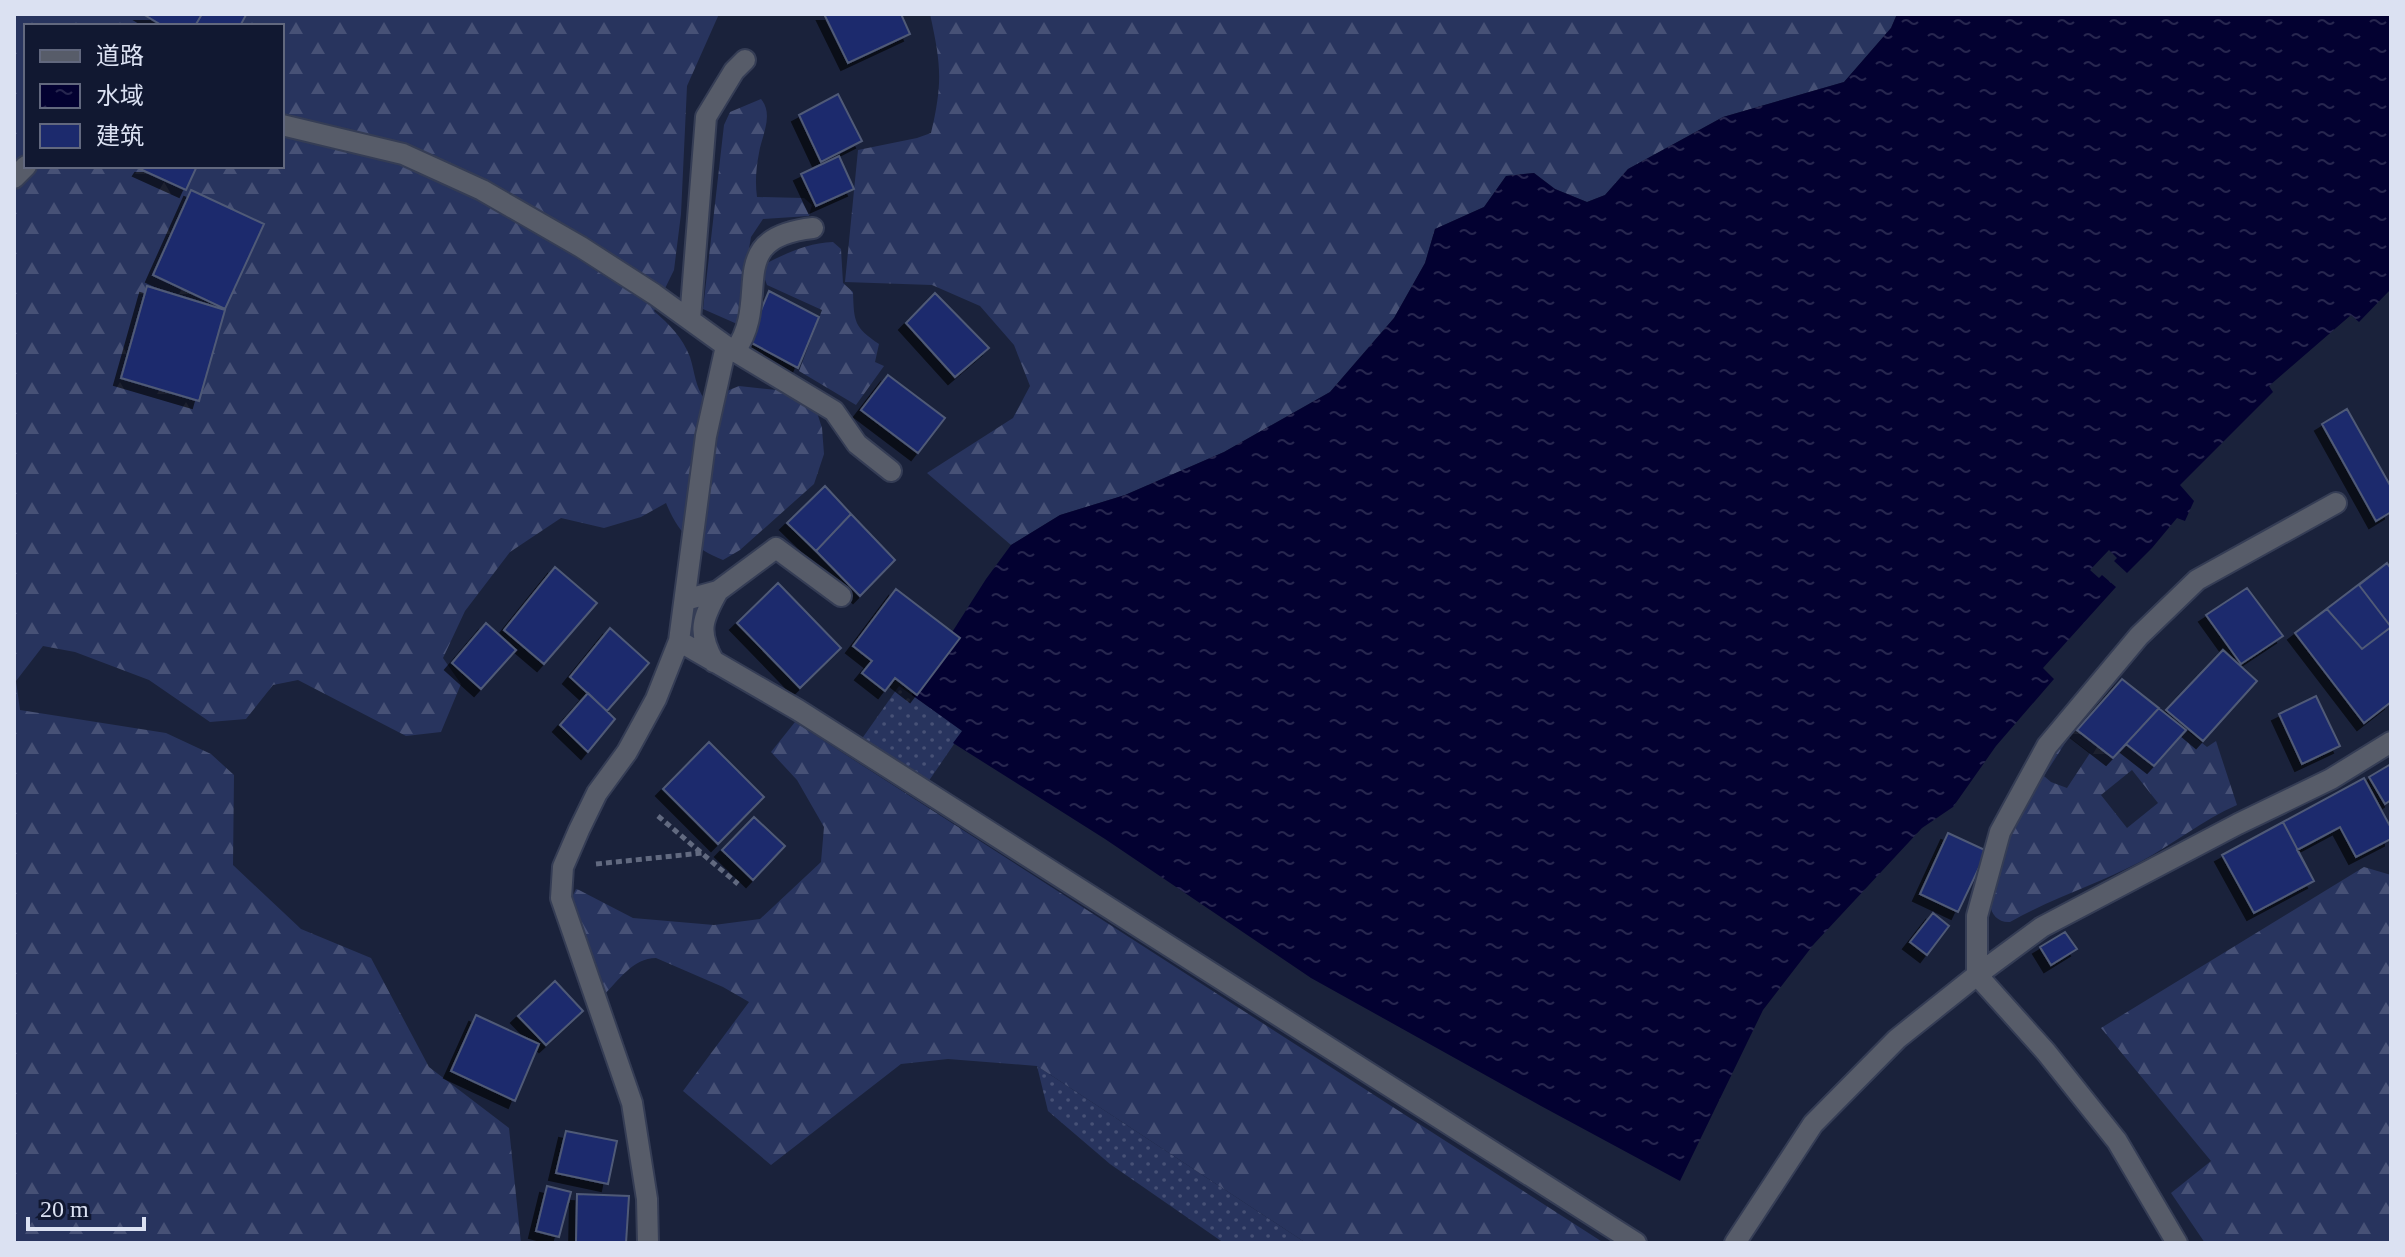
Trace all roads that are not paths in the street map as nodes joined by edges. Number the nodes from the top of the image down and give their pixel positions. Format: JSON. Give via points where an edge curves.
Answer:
{"nodes":[{"id":1,"x":745,"y":60,"type":"dead end"},
{"id":2,"x":284,"y":125,"type":"edge"},
{"id":3,"x":813,"y":228,"type":"dead end"},
{"id":4,"x":690,"y":320,"type":"junction"},
{"id":5,"x":730,"y":348,"type":"junction"},
{"id":6,"x":891,"y":471,"type":"dead end"},
{"id":7,"x":2336,"y":503,"type":"dead end"},
{"id":8,"x":718,"y":591,"type":"junction"},
{"id":9,"x":841,"y":596,"type":"dead end"},
{"id":10,"x":685,"y":600,"type":"junction"},
{"id":11,"x":679,"y":641,"type":"junction"},
{"id":12,"x":714,"y":662,"type":"junction"},
{"id":13,"x":2391,"y":742,"type":"edge"},
{"id":14,"x":1977,"y":975,"type":"junction"},
{"id":15,"x":648,"y":1243,"type":"edge"},
{"id":16,"x":1636,"y":1243,"type":"edge"},
{"id":17,"x":1735,"y":1243,"type":"edge"},
{"id":18,"x":2177,"y":1243,"type":"edge"}],
"edges":[{"from":1,"to":4,"type":"street","via":[[706,117]]},
{"from":2,"to":4,"type":"street","via":[[403,154],[482,190],[581,247]]},
{"from":3,"to":5,"type":"street","via":[[784,232],[760,252],[751,319],[743,339]]},
{"from":4,"to":5,"type":"street"},
{"from":5,"to":6,"type":"street","via":[[834,411],[857,444]]},
{"from":5,"to":10,"type":"street","via":[[706,436]]},
{"from":7,"to":14,"type":"street","via":[[2197,580],[2139,636],[2047,746],[2000,832],[1977,916]]},
{"from":8,"to":9,"type":"street","via":[[776,548]]},
{"from":8,"to":10,"type":"street"},
{"from":8,"to":12,"type":"street","via":[[703,619],[705,646]]},
{"from":10,"to":11,"type":"street"},
{"from":11,"to":12,"type":"street"},
{"from":11,"to":15,"type":"street","via":[[656,699],[597,793],[563,867],[561,898],[632,1103],[647,1199]]},
{"from":12,"to":16,"type":"street","via":[[812,719]]},
{"from":13,"to":14,"type":"street","via":[[2331,779],[2042,927]]},
{"from":14,"to":17,"type":"street","via":[[1897,1039],[1813,1124]]},
{"from":14,"to":18,"type":"street","via":[[2117,1141]]}]}
